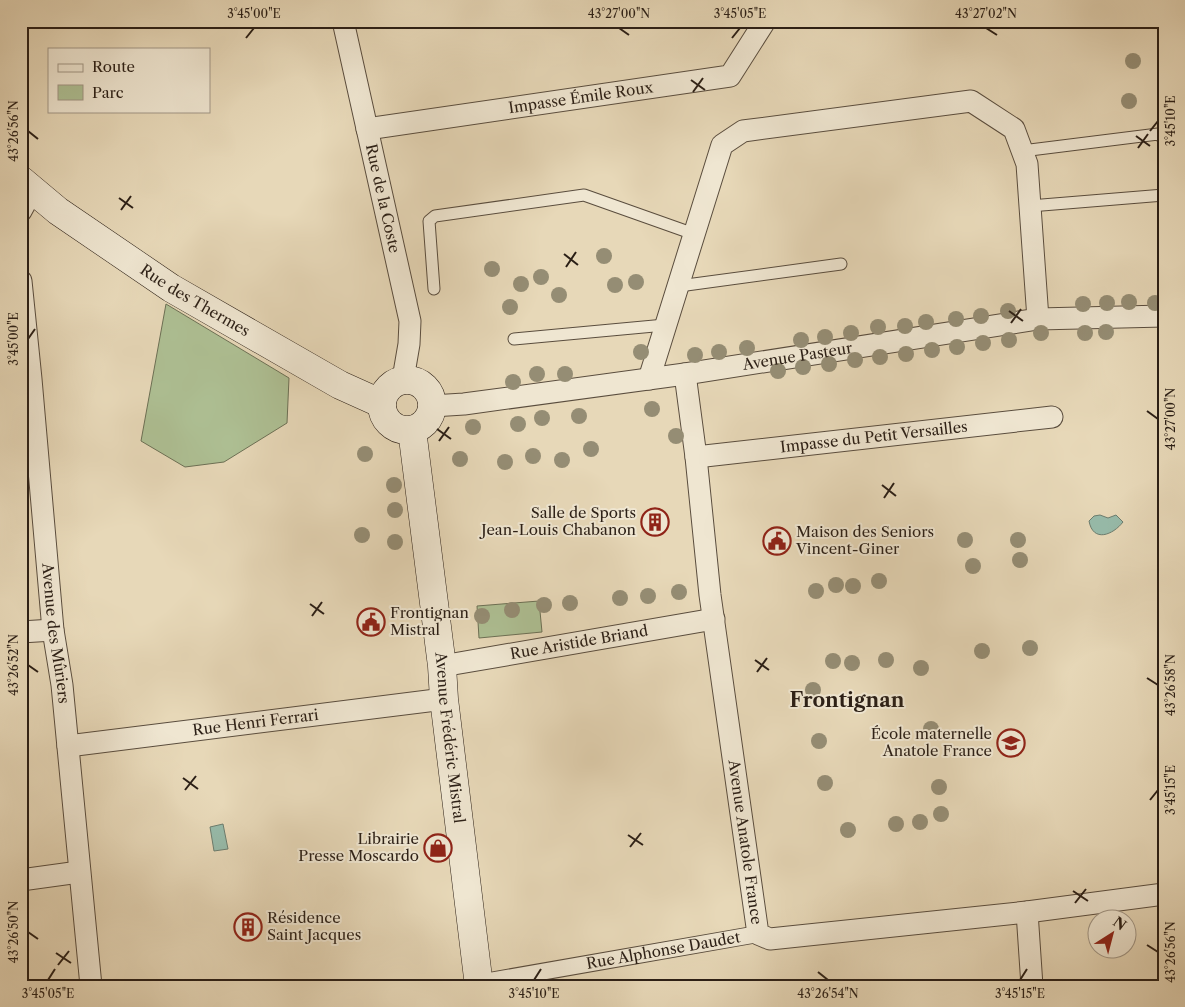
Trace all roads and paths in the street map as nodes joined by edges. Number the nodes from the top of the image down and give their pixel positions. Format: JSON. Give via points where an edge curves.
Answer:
{"nodes":[{"id":1,"x":343,"y":21,"type":"edge"},
{"id":2,"x":765,"y":21,"type":"edge"},
{"id":3,"x":367,"y":129,"type":"junction"},
{"id":4,"x":1164,"y":139,"type":"edge"},
{"id":5,"x":1022,"y":151,"type":"junction"},
{"id":6,"x":26,"y":194,"type":"edge"},
{"id":7,"x":1164,"y":195,"type":"edge"},
{"id":8,"x":1030,"y":206,"type":"junction"},
{"id":9,"x":694,"y":234,"type":"junction"},
{"id":10,"x":841,"y":264,"type":"dead end"},
{"id":11,"x":21,"y":281,"type":"edge"},
{"id":12,"x":679,"y":286,"type":"junction"},
{"id":13,"x":434,"y":289,"type":"dead end"},
{"id":14,"x":1164,"y":316,"type":"edge"},
{"id":15,"x":1038,"y":319,"type":"junction"},
{"id":16,"x":665,"y":325,"type":"junction"},
{"id":17,"x":514,"y":338,"type":"dead end"},
{"id":18,"x":26,"y":361,"type":"edge"},
{"id":19,"x":685,"y":374,"type":"junction"},
{"id":20,"x":404,"y":379,"type":"junction"},
{"id":21,"x":648,"y":379,"type":"junction"},
{"id":22,"x":380,"y":403,"type":"junction"},
{"id":23,"x":432,"y":406,"type":"junction"},
{"id":24,"x":1052,"y":417,"type":"dead end"},
{"id":25,"x":412,"y":430,"type":"junction"},
{"id":26,"x":696,"y":457,"type":"junction"},
{"id":27,"x":714,"y":619,"type":"junction"},
{"id":28,"x":53,"y":630,"type":"junction"},
{"id":29,"x":21,"y":632,"type":"edge"},
{"id":30,"x":442,"y":666,"type":"junction"},
{"id":31,"x":444,"y":699,"type":"junction"},
{"id":32,"x":68,"y":746,"type":"junction"},
{"id":33,"x":79,"y":872,"type":"junction"},
{"id":34,"x":21,"y":880,"type":"edge"},
{"id":35,"x":1164,"y":894,"type":"edge"},
{"id":36,"x":1027,"y":912,"type":"junction"},
{"id":37,"x":758,"y":934,"type":"junction"},
{"id":38,"x":479,"y":984,"type":"edge"},
{"id":39,"x":91,"y":986,"type":"edge"},
{"id":40,"x":1032,"y":986,"type":"edge"}],
"edges":[{"from":1,"to":3,"type":"street","name":"Rue de la Coste"},
{"from":2,"to":3,"type":"street","name":"Impasse Émile Roux","via":[[730,76]]},
{"from":3,"to":20,"type":"street","name":"Rue de la Coste","via":[[410,321]]},
{"from":4,"to":5,"type":"lane","via":[[1158,134]]},
{"from":5,"to":8,"type":"street","via":[[1027,164]]},
{"from":5,"to":9,"type":"street","via":[[1014,129],[971,101],[743,131],[722,145]]},
{"from":6,"to":22,"type":"main road","name":"Rue des Thermes","via":[[58,211],[171,288],[340,386]]},
{"from":7,"to":8,"type":"lane"},
{"from":8,"to":15,"type":"street"},
{"from":9,"to":12,"type":"street"},
{"from":9,"to":13,"type":"lane","via":[[584,195],[435,216],[429,221]]},
{"from":10,"to":12,"type":"lane"},
{"from":11,"to":18,"type":"street","name":"Avenue des Mûriers"},
{"from":12,"to":16,"type":"street"},
{"from":14,"to":15,"type":"street","name":"Avenue Pasteur"},
{"from":15,"to":19,"type":"street","name":"Avenue Pasteur"},
{"from":16,"to":17,"type":"lane"},
{"from":16,"to":21,"type":"street"},
{"from":18,"to":28,"type":"street","name":"Avenue des Mûriers"},
{"from":19,"to":21,"type":"street","name":"Avenue Pasteur"},
{"from":19,"to":26,"type":"street","name":"Avenue Anatole France"},
{"from":20,"to":22,"type":"main road","via":[[387,387]]},
{"from":20,"to":23,"type":"main road","via":[[424,386]]},
{"from":21,"to":23,"type":"street","name":"Avenue Pasteur"},
{"from":22,"to":25,"type":"main road","via":[[384,418],[396,429]]},
{"from":23,"to":25,"type":"main road","via":[[426,421]]},
{"from":24,"to":26,"type":"street","name":"Impasse du Petit Versailles"},
{"from":25,"to":30,"type":"main road","name":"Avenue Frédéric Mistral"},
{"from":26,"to":27,"type":"street","name":"Avenue Anatole France"},
{"from":27,"to":30,"type":"street","name":"Rue Aristide Briand"},
{"from":27,"to":37,"type":"street","name":"Avenue Anatole France"},
{"from":28,"to":29,"type":"street"},
{"from":28,"to":32,"type":"street","name":"Avenue des Mûriers"},
{"from":30,"to":31,"type":"main road","name":"Avenue Frédéric Mistral"},
{"from":31,"to":32,"type":"street","name":"Rue Henri Ferrari"},
{"from":31,"to":38,"type":"main road","name":"Avenue Frédéric Mistral"},
{"from":32,"to":33,"type":"street","name":"Avenue des Mûriers"},
{"from":33,"to":34,"type":"street"},
{"from":33,"to":39,"type":"street","name":"Avenue des Mûriers"},
{"from":35,"to":36,"type":"street","name":"Avenue Anatole France"},
{"from":36,"to":37,"type":"street","name":"Avenue Anatole France","via":[[770,940]]},
{"from":36,"to":40,"type":"street"},
{"from":37,"to":38,"type":"street","name":"Rue Alphonse Daudet"}]}
